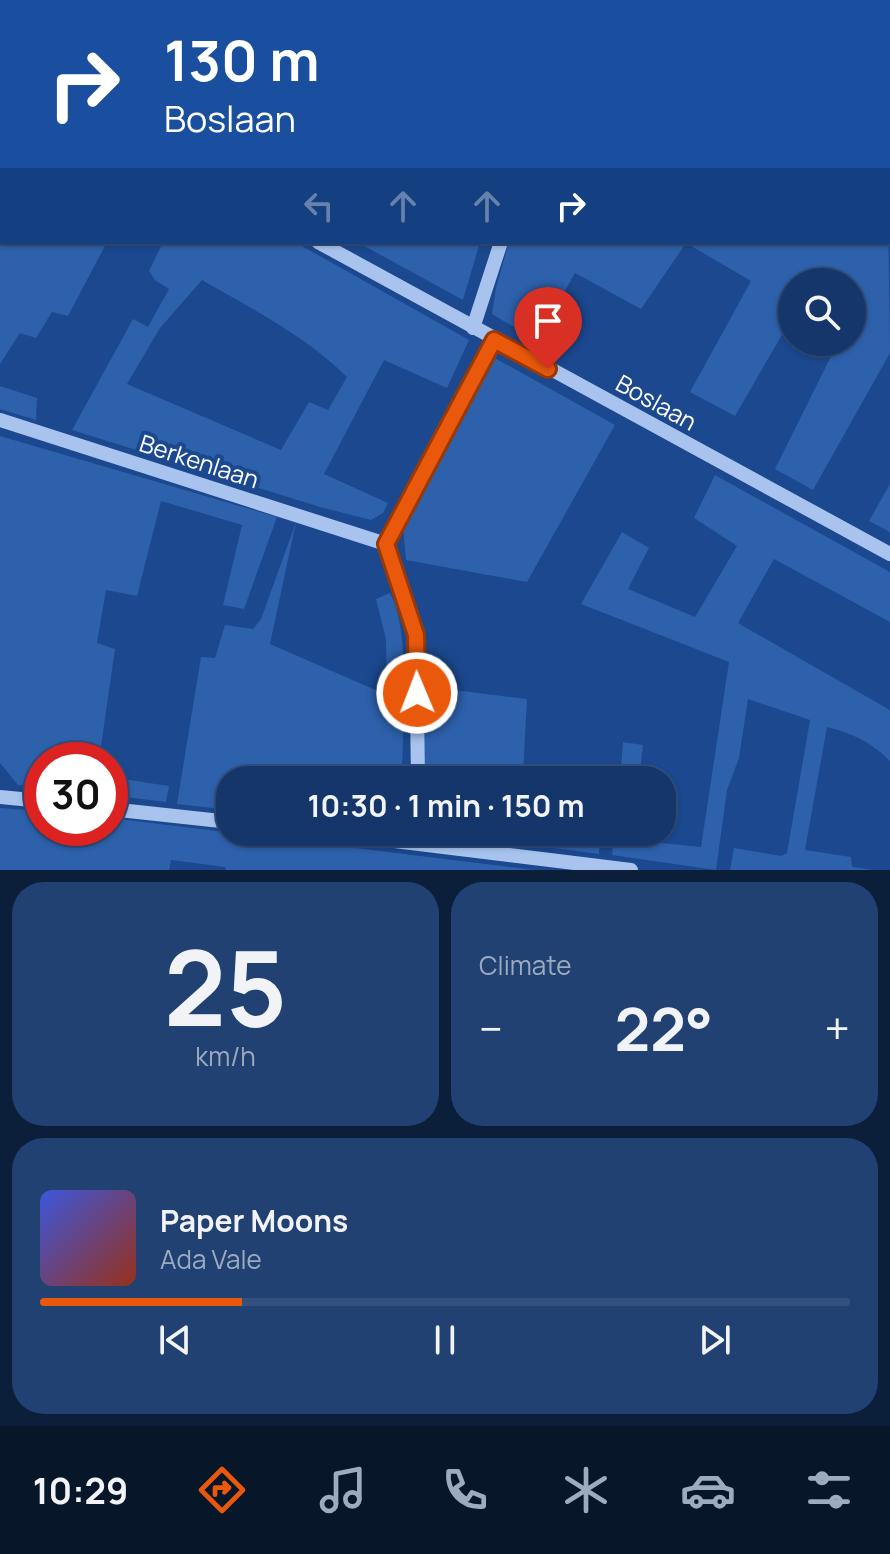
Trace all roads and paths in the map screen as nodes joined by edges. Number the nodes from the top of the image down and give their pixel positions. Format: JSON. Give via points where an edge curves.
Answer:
{"nodes":[{"id":1,"x":322,"y":244,"type":"edge"},
{"id":2,"x":500,"y":244,"type":"edge"},
{"id":3,"x":473,"y":328,"type":"junction"},
{"id":4,"x":494,"y":340,"type":"junction"},
{"id":5,"x":0,"y":420,"type":"edge"},
{"id":6,"x":386,"y":544,"type":"junction"},
{"id":7,"x":890,"y":554,"type":"edge"},
{"id":8,"x":418,"y":766,"type":"edge"},
{"id":9,"x":3,"y":793,"type":"edge"},
{"id":10,"x":24,"y":797,"type":"edge"},
{"id":11,"x":128,"y":811,"type":"edge"},
{"id":12,"x":216,"y":820,"type":"edge"},
{"id":13,"x":463,"y":846,"type":"edge"},
{"id":14,"x":560,"y":866,"type":"edge"},
{"id":15,"x":631,"y":870,"type":"edge"}],
"edges":[{"from":1,"to":3,"type":"street","name":"Boslaan"},
{"from":2,"to":3,"type":"street"},
{"from":3,"to":4,"type":"street","name":"Boslaan"},
{"from":4,"to":6,"type":"street"},
{"from":4,"to":7,"type":"street","name":"Boslaan"},
{"from":5,"to":6,"type":"street","name":"Berkenlaan"},
{"from":6,"to":8,"type":"street","via":[[416,635]]},
{"from":9,"to":10,"type":"street"},
{"from":11,"to":12,"type":"street"},
{"from":13,"to":14,"type":"street"},
{"from":14,"to":15,"type":"street"}]}
